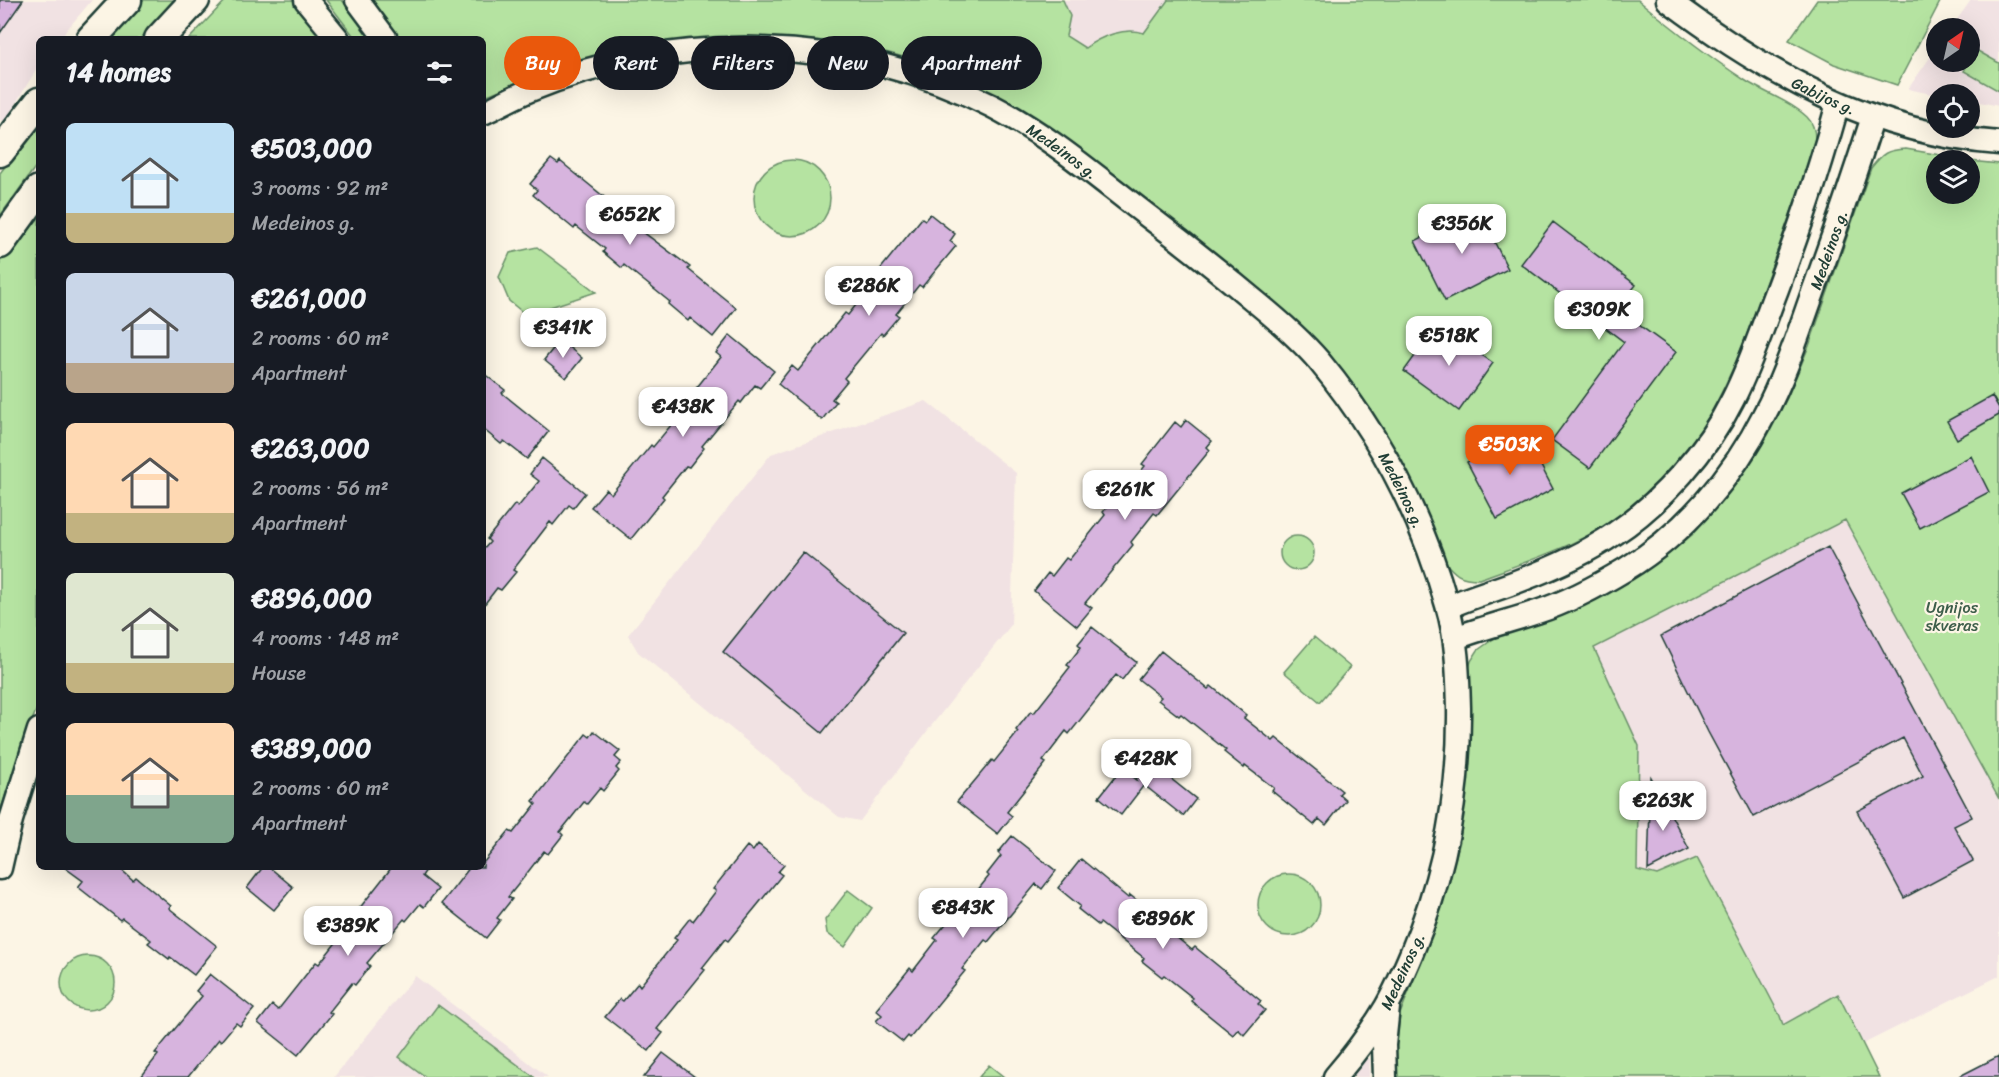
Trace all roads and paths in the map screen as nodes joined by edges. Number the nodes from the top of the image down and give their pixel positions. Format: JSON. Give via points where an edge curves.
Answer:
{"nodes":[{"id":1,"x":127,"y":0,"type":"edge"},
{"id":2,"x":195,"y":0,"type":"edge"},
{"id":3,"x":306,"y":0,"type":"edge"},
{"id":4,"x":357,"y":0,"type":"edge"},
{"id":5,"x":1668,"y":0,"type":"edge"},
{"id":6,"x":94,"y":36,"type":"edge"},
{"id":7,"x":162,"y":36,"type":"edge"},
{"id":8,"x":336,"y":36,"type":"edge"},
{"id":9,"x":384,"y":36,"type":"edge"},
{"id":10,"x":1838,"y":103,"type":"junction"},
{"id":11,"x":36,"y":105,"type":"edge"},
{"id":12,"x":486,"y":112,"type":"edge"},
{"id":13,"x":1873,"y":117,"type":"junction"},
{"id":14,"x":1999,"y":143,"type":"edge"},
{"id":15,"x":2,"y":144,"type":"edge"},
{"id":16,"x":36,"y":194,"type":"edge"},
{"id":17,"x":0,"y":244,"type":"edge"},
{"id":18,"x":1448,"y":607,"type":"junction"},
{"id":19,"x":1455,"y":638,"type":"junction"},
{"id":20,"x":36,"y":739,"type":"edge"},
{"id":21,"x":0,"y":868,"type":"edge"},
{"id":22,"x":1388,"y":1004,"type":"junction"},
{"id":23,"x":1335,"y":1077,"type":"edge"},
{"id":24,"x":1385,"y":1077,"type":"edge"}],
"edges":[{"from":1,"to":6,"type":"main road"},
{"from":2,"to":7,"type":"main road"},
{"from":3,"to":8,"type":"street"},
{"from":4,"to":9,"type":"street"},
{"from":5,"to":10,"type":"street","name":"Gabijos g.","via":[[1759,63]]},
{"from":10,"to":13,"type":"street","name":"Gabijos g."},
{"from":10,"to":18,"type":"street","via":[[1791,252],[1733,399],[1712,434],[1666,491],[1638,518],[1575,558]]},
{"from":11,"to":15,"type":"main road"},
{"from":12,"to":18,"type":"street","name":"Medeinos g.","via":[[530,90],[611,65],[717,49],[793,50],[858,60],[922,76],[994,107],[1055,144],[1211,264],[1316,357],[1368,428],[1396,475]]},
{"from":13,"to":14,"type":"street","name":"Gabijos g.","via":[[1964,140]]},
{"from":13,"to":19,"type":"street","name":"Medeinos g.","via":[[1779,384],[1753,435],[1720,483],[1660,545],[1628,568],[1538,612]]},
{"from":16,"to":17,"type":"main road"},
{"from":18,"to":19,"type":"street","name":"Medeinos g."},
{"from":19,"to":22,"type":"street","name":"Medeinos g.","via":[[1459,718],[1456,796],[1430,908]]},
{"from":20,"to":21,"type":"street"},
{"from":22,"to":23,"type":"street","name":"Medeinos g."},
{"from":22,"to":24,"type":"street"}]}
